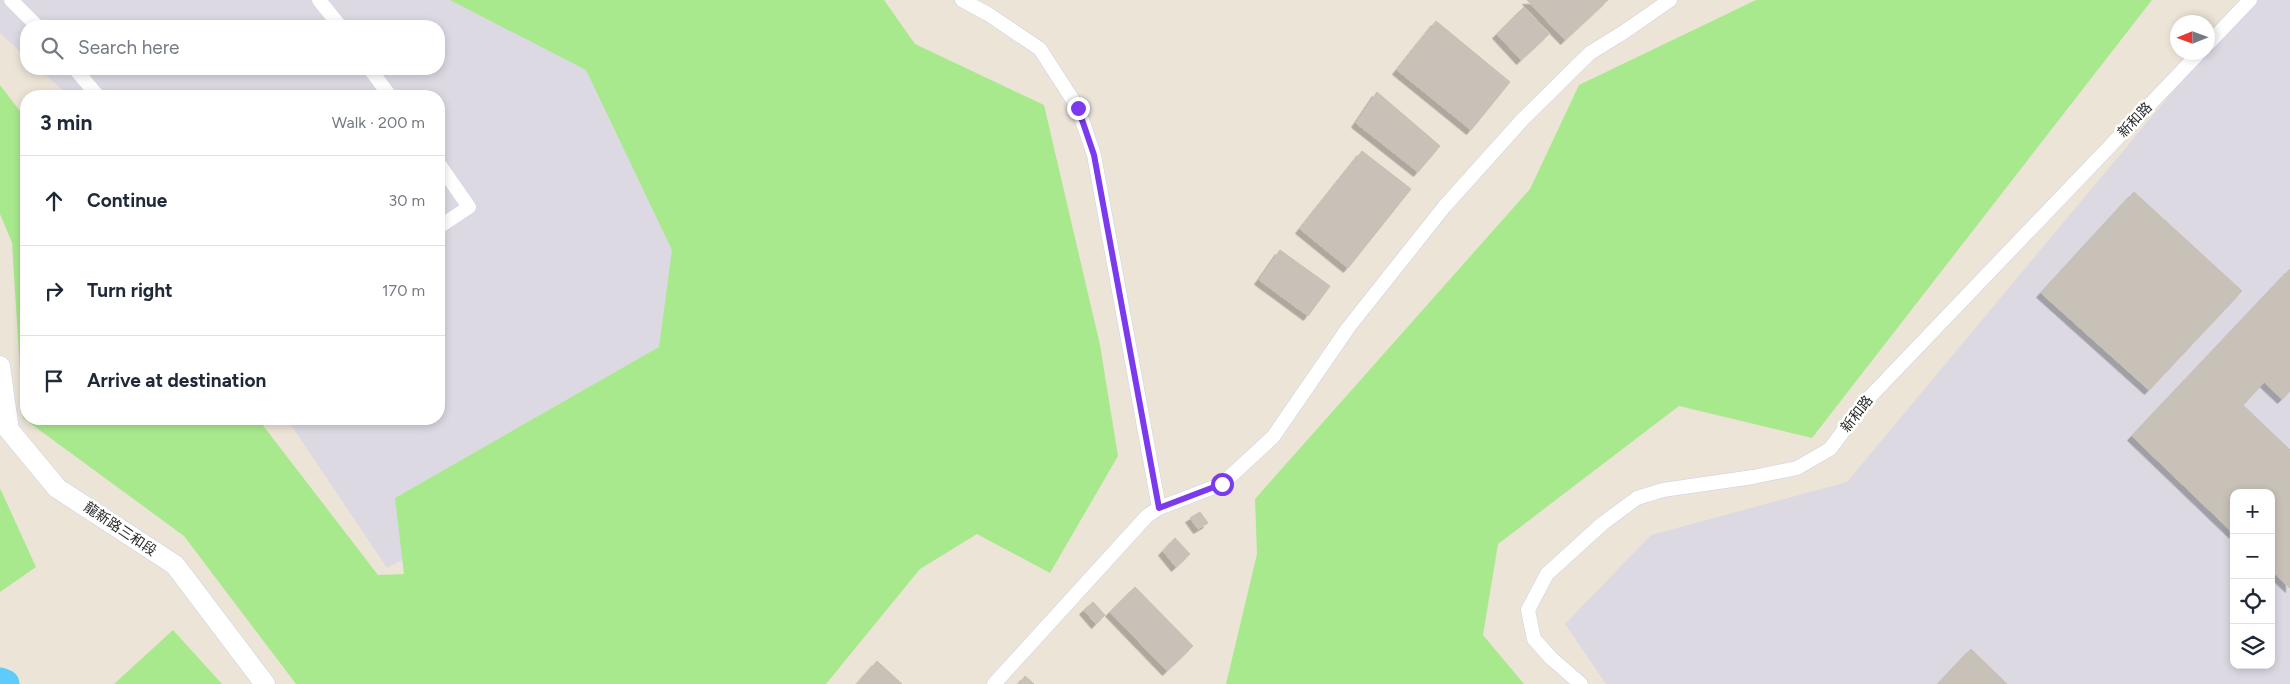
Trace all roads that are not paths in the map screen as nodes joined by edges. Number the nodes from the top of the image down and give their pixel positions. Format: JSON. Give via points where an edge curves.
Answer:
{"nodes":[{"id":1,"x":11,"y":0,"type":"edge"},
{"id":2,"x":318,"y":0,"type":"edge"},
{"id":3,"x":962,"y":0,"type":"edge"},
{"id":4,"x":1670,"y":0,"type":"edge"},
{"id":5,"x":2250,"y":0,"type":"edge"},
{"id":6,"x":31,"y":20,"type":"edge"},
{"id":7,"x":335,"y":20,"type":"edge"},
{"id":8,"x":2215,"y":37,"type":"edge"},
{"id":9,"x":2192,"y":60,"type":"edge"},
{"id":10,"x":80,"y":75,"type":"edge"},
{"id":11,"x":374,"y":75,"type":"edge"},
{"id":12,"x":93,"y":90,"type":"edge"},
{"id":13,"x":386,"y":90,"type":"edge"},
{"id":14,"x":445,"y":172,"type":"edge"},
{"id":15,"x":445,"y":223,"type":"edge"},
{"id":16,"x":0,"y":366,"type":"edge"},
{"id":17,"x":1159,"y":508,"type":"junction"},
{"id":18,"x":265,"y":684,"type":"edge"},
{"id":19,"x":994,"y":684,"type":"edge"},
{"id":20,"x":1581,"y":684,"type":"edge"}],
"edges":[{"from":1,"to":6,"type":"street"},
{"from":2,"to":7,"type":"street"},
{"from":3,"to":17,"type":"street","via":[[1040,49],[1078,108],[1094,155]]},
{"from":4,"to":17,"type":"street","via":[[1590,53],[1523,119],[1444,208],[1360,313],[1273,437],[1222,484]]},
{"from":5,"to":8,"type":"street"},
{"from":9,"to":20,"type":"street","name":"新和路","via":[[1865,402],[1830,449],[1797,468],[1753,478],[1663,490],[1637,498],[1602,524],[1548,574],[1528,610],[1534,638]]},
{"from":10,"to":12,"type":"street"},
{"from":11,"to":13,"type":"street"},
{"from":14,"to":15,"type":"street","via":[[469,206]]},
{"from":16,"to":18,"type":"street","name":"龍新路三和段","via":[[9,430],[57,488],[174,565]]},
{"from":17,"to":19,"type":"street","via":[[1130,532]]}]}
